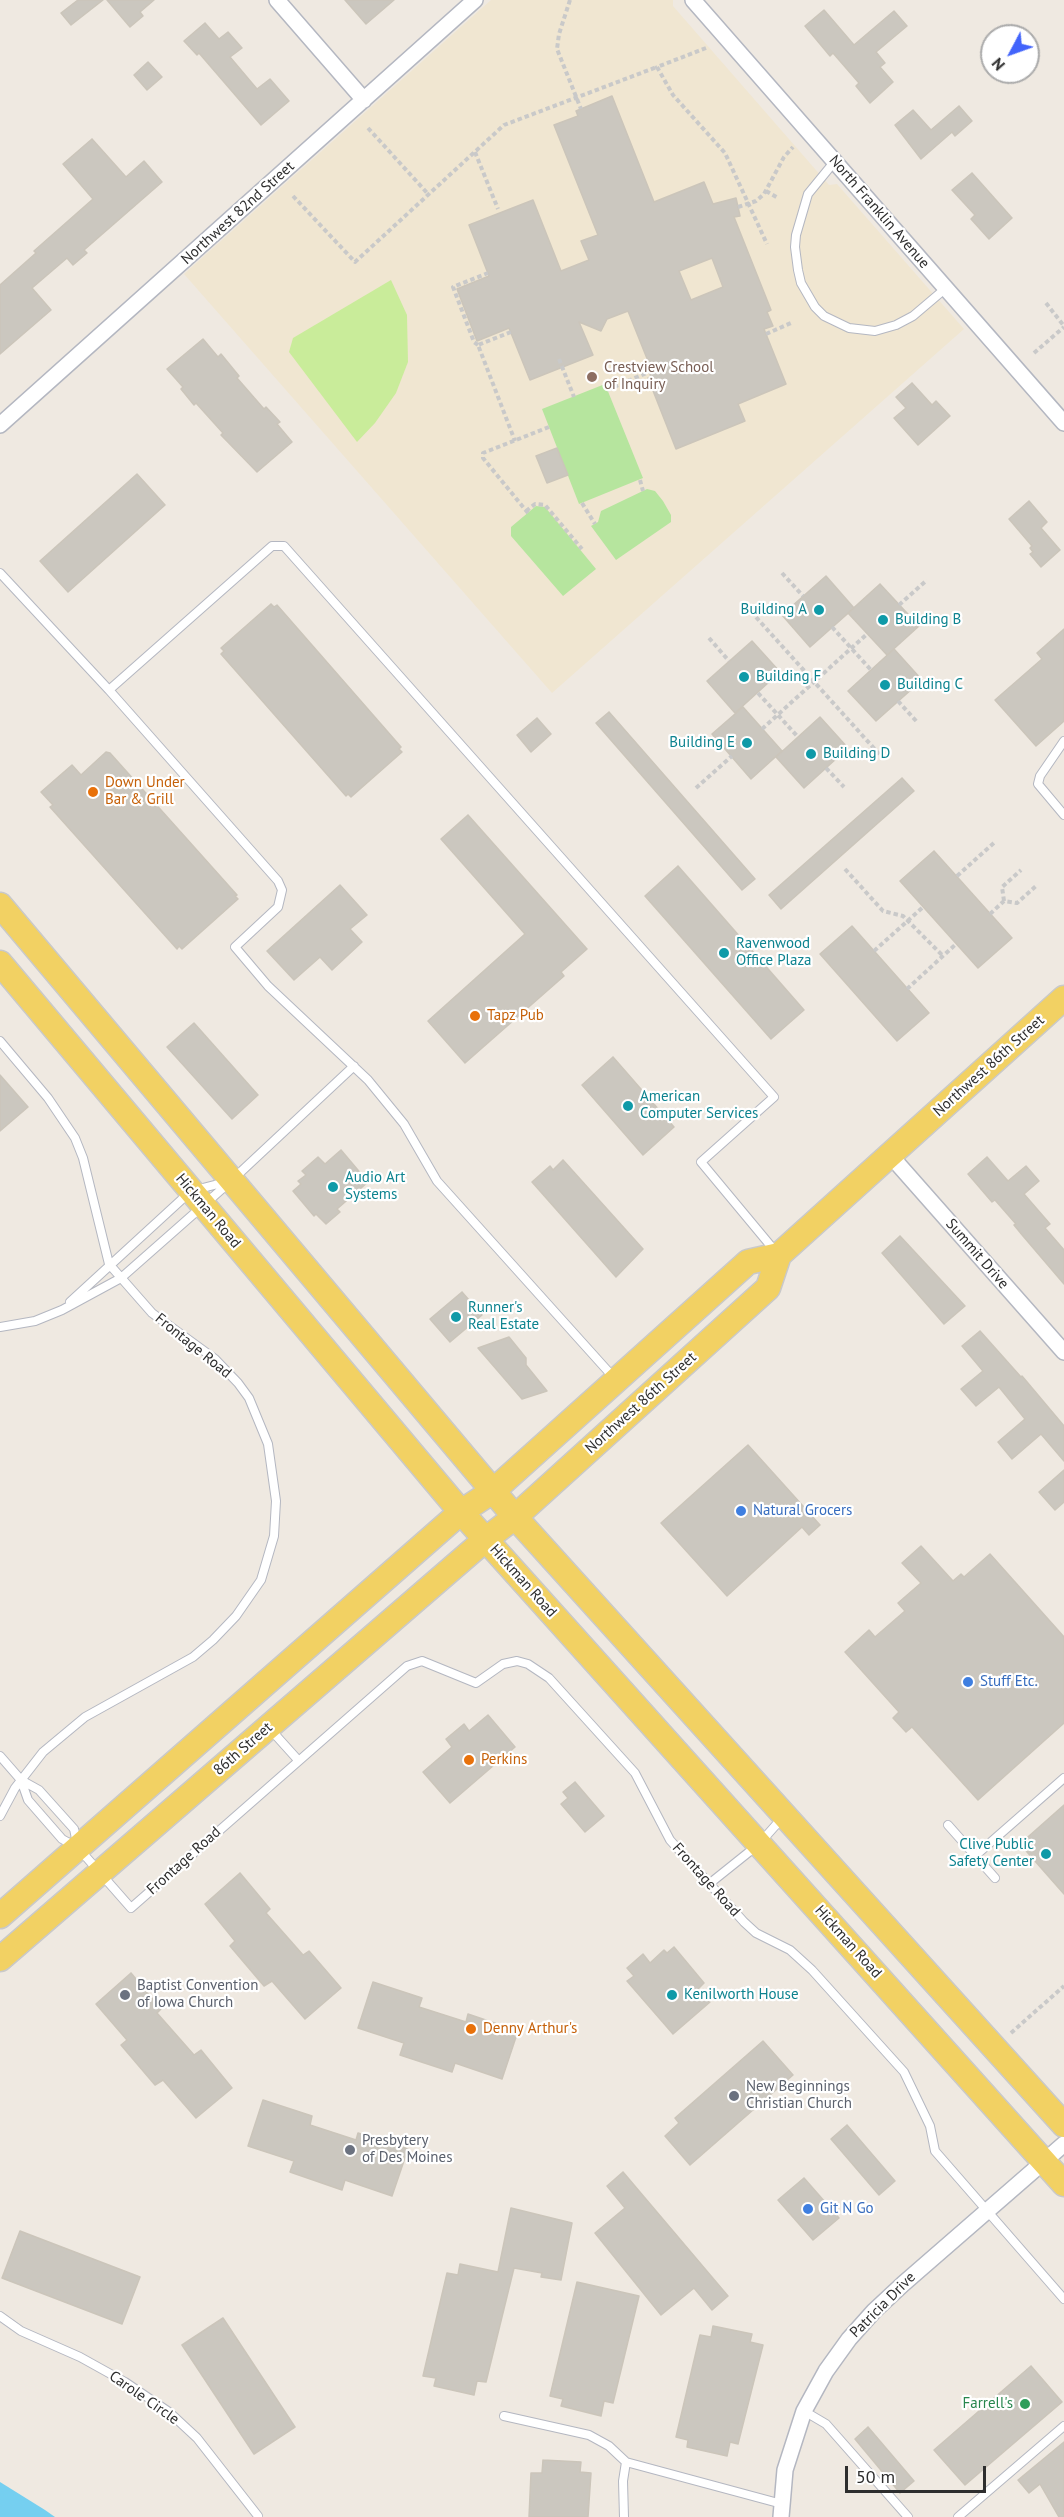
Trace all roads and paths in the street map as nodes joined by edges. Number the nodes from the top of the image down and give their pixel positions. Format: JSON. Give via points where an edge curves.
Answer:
{"nodes":[{"id":1,"x":277,"y":0,"type":"edge"},
{"id":2,"x":475,"y":0,"type":"edge"},
{"id":3,"x":570,"y":0,"type":"edge"},
{"id":4,"x":693,"y":0,"type":"edge"},
{"id":5,"x":706,"y":48,"type":"dead end"},
{"id":6,"x":657,"y":68,"type":"junction"},
{"id":7,"x":576,"y":98,"type":"junction"},
{"id":8,"x":364,"y":100,"type":"junction"},
{"id":9,"x":580,"y":109,"type":"dead end"},
{"id":10,"x":368,"y":128,"type":"dead end"},
{"id":11,"x":793,"y":147,"type":"dead end"},
{"id":12,"x":475,"y":152,"type":"junction"},
{"id":13,"x":835,"y":161,"type":"junction"},
{"id":14,"x":766,"y":190,"type":"junction"},
{"id":15,"x":429,"y":195,"type":"junction"},
{"id":16,"x":293,"y":196,"type":"dead end"},
{"id":17,"x":778,"y":198,"type":"dead end"},
{"id":18,"x":748,"y":203,"type":"junction"},
{"id":19,"x":738,"y":207,"type":"dead end"},
{"id":20,"x":498,"y":209,"type":"dead end"},
{"id":21,"x":767,"y":244,"type":"dead end"},
{"id":22,"x":488,"y":273,"type":"dead end"},
{"id":23,"x":946,"y":288,"type":"junction"},
{"id":24,"x":1046,"y":303,"type":"dead end"},
{"id":25,"x":791,"y":324,"type":"dead end"},
{"id":26,"x":1064,"y":327,"type":"edge"},
{"id":27,"x":511,"y":332,"type":"dead end"},
{"id":28,"x":766,"y":334,"type":"dead end"},
{"id":29,"x":478,"y":345,"type":"junction"},
{"id":30,"x":1034,"y":353,"type":"dead end"},
{"id":31,"x":559,"y":359,"type":"dead end"},
{"id":32,"x":649,"y":372,"type":"dead end"},
{"id":33,"x":607,"y":390,"type":"dead end"},
{"id":34,"x":574,"y":396,"type":"dead end"},
{"id":35,"x":1064,"y":423,"type":"edge"},
{"id":36,"x":0,"y":425,"type":"edge"},
{"id":37,"x":549,"y":427,"type":"dead end"},
{"id":38,"x":515,"y":441,"type":"junction"},
{"id":39,"x":640,"y":480,"type":"dead end"},
{"id":40,"x":643,"y":491,"type":"dead end"},
{"id":41,"x":582,"y":503,"type":"dead end"},
{"id":42,"x":595,"y":524,"type":"dead end"},
{"id":43,"x":582,"y":549,"type":"dead end"},
{"id":44,"x":0,"y":573,"type":"edge"},
{"id":45,"x":783,"y":573,"type":"dead end"},
{"id":46,"x":927,"y":580,"type":"dead end"},
{"id":47,"x":803,"y":596,"type":"dead end"},
{"id":48,"x":899,"y":605,"type":"dead end"},
{"id":49,"x":746,"y":606,"type":"dead end"},
{"id":50,"x":832,"y":627,"type":"dead end"},
{"id":51,"x":867,"y":634,"type":"dead end"},
{"id":52,"x":709,"y":638,"type":"dead end"},
{"id":53,"x":851,"y":649,"type":"junction"},
{"id":54,"x":729,"y":661,"type":"dead end"},
{"id":55,"x":871,"y":670,"type":"dead end"},
{"id":56,"x":814,"y":682,"type":"junction"},
{"id":57,"x":108,"y":690,"type":"junction"},
{"id":58,"x":758,"y":693,"type":"dead end"},
{"id":59,"x":898,"y":701,"type":"dead end"},
{"id":60,"x":778,"y":715,"type":"junction"},
{"id":61,"x":917,"y":722,"type":"dead end"},
{"id":62,"x":762,"y":729,"type":"dead end"},
{"id":63,"x":798,"y":737,"type":"dead end"},
{"id":64,"x":1064,"y":741,"type":"edge"},
{"id":65,"x":880,"y":755,"type":"dead end"},
{"id":66,"x":732,"y":756,"type":"dead end"},
{"id":67,"x":826,"y":768,"type":"dead end"},
{"id":68,"x":696,"y":788,"type":"dead end"},
{"id":69,"x":844,"y":788,"type":"dead end"},
{"id":70,"x":1064,"y":815,"type":"edge"},
{"id":71,"x":996,"y":841,"type":"dead end"},
{"id":72,"x":845,"y":869,"type":"dead end"},
{"id":73,"x":1021,"y":870,"type":"dead end"},
{"id":74,"x":957,"y":876,"type":"dead end"},
{"id":75,"x":1036,"y":886,"type":"dead end"},
{"id":76,"x":1004,"y":901,"type":"junction"},
{"id":77,"x":0,"y":905,"type":"edge"},
{"id":78,"x":923,"y":906,"type":"dead end"},
{"id":79,"x":990,"y":914,"type":"dead end"},
{"id":80,"x":908,"y":920,"type":"junction"},
{"id":81,"x":956,"y":944,"type":"dead end"},
{"id":82,"x":874,"y":951,"type":"dead end"},
{"id":83,"x":943,"y":956,"type":"junction"},
{"id":84,"x":0,"y":963,"type":"edge"},
{"id":85,"x":907,"y":989,"type":"dead end"},
{"id":86,"x":1064,"y":998,"type":"edge"},
{"id":87,"x":0,"y":1041,"type":"edge"},
{"id":88,"x":354,"y":1066,"type":"junction"},
{"id":89,"x":890,"y":1155,"type":"junction"},
{"id":90,"x":231,"y":1181,"type":"junction"},
{"id":91,"x":197,"y":1198,"type":"junction"},
{"id":92,"x":779,"y":1255,"type":"junction"},
{"id":93,"x":109,"y":1264,"type":"junction"},
{"id":94,"x":121,"y":1278,"type":"junction"},
{"id":95,"x":62,"y":1310,"type":"junction"},
{"id":96,"x":0,"y":1327,"type":"edge"},
{"id":97,"x":1064,"y":1352,"type":"edge"},
{"id":98,"x":616,"y":1380,"type":"junction"},
{"id":99,"x":493,"y":1491,"type":"junction"},
{"id":100,"x":461,"y":1512,"type":"junction"},
{"id":101,"x":515,"y":1517,"type":"junction"},
{"id":102,"x":486,"y":1539,"type":"junction"},
{"id":103,"x":269,"y":1727,"type":"junction"},
{"id":104,"x":0,"y":1756,"type":"edge"},
{"id":105,"x":298,"y":1761,"type":"junction"},
{"id":106,"x":1064,"y":1778,"type":"edge"},
{"id":107,"x":21,"y":1780,"type":"junction"},
{"id":108,"x":0,"y":1816,"type":"edge"},
{"id":109,"x":784,"y":1816,"type":"junction"},
{"id":110,"x":948,"y":1825,"type":"dead end"},
{"id":111,"x":759,"y":1844,"type":"junction"},
{"id":112,"x":78,"y":1848,"type":"junction"},
{"id":113,"x":975,"y":1856,"type":"junction"},
{"id":114,"x":100,"y":1873,"type":"junction"},
{"id":115,"x":995,"y":1878,"type":"dead end"},
{"id":116,"x":709,"y":1884,"type":"junction"},
{"id":117,"x":0,"y":1916,"type":"edge"},
{"id":118,"x":0,"y":1959,"type":"edge"},
{"id":119,"x":1064,"y":1986,"type":"edge"},
{"id":120,"x":1011,"y":2033,"type":"dead end"},
{"id":121,"x":1064,"y":2125,"type":"edge"},
{"id":122,"x":1064,"y":2144,"type":"edge"},
{"id":123,"x":1045,"y":2162,"type":"junction"},
{"id":124,"x":1064,"y":2184,"type":"edge"},
{"id":125,"x":986,"y":2211,"type":"junction"},
{"id":126,"x":1064,"y":2299,"type":"edge"},
{"id":127,"x":0,"y":2316,"type":"edge"},
{"id":128,"x":804,"y":2411,"type":"junction"},
{"id":129,"x":504,"y":2416,"type":"dead end"},
{"id":130,"x":1064,"y":2426,"type":"edge"},
{"id":131,"x":626,"y":2462,"type":"junction"},
{"id":132,"x":781,"y":2510,"type":"edge"},
{"id":133,"x":258,"y":2516,"type":"edge"},
{"id":134,"x":624,"y":2517,"type":"edge"},
{"id":135,"x":908,"y":2517,"type":"edge"},
{"id":136,"x":958,"y":2517,"type":"edge"}],
"edges":[{"from":1,"to":8,"type":"street"},
{"from":2,"to":8,"type":"street","name":"Northwest 82nd Street"},
{"from":3,"to":7,"type":"path","via":[[557,43]]},
{"from":4,"to":13,"type":"street","name":"North Franklin Avenue"},
{"from":5,"to":6,"type":"path"},
{"from":6,"to":7,"type":"path"},
{"from":6,"to":18,"type":"path","via":[[673,95],[719,144]]},
{"from":7,"to":9,"type":"path"},
{"from":7,"to":12,"type":"path","via":[[504,125]]},
{"from":8,"to":36,"type":"street","name":"Northwest 82nd Street"},
{"from":10,"to":15,"type":"path"},
{"from":11,"to":14,"type":"path"},
{"from":12,"to":15,"type":"path"},
{"from":12,"to":20,"type":"path"},
{"from":13,"to":23,"type":"street","name":"North Franklin Avenue"},
{"from":13,"to":23,"type":"lane","via":[[808,194],[796,235],[801,283],[815,307],[849,328],[874,331],[913,316]]},
{"from":14,"to":17,"type":"path"},
{"from":14,"to":18,"type":"path","via":[[756,201]]},
{"from":15,"to":16,"type":"path","via":[[355,262]]},
{"from":18,"to":19,"type":"path"},
{"from":18,"to":21,"type":"path"},
{"from":22,"to":29,"type":"path","via":[[453,287]]},
{"from":23,"to":35,"type":"street","name":"North Franklin Avenue"},
{"from":24,"to":26,"type":"path"},
{"from":25,"to":28,"type":"path"},
{"from":26,"to":30,"type":"path"},
{"from":27,"to":29,"type":"path"},
{"from":29,"to":38,"type":"path"},
{"from":31,"to":34,"type":"path"},
{"from":32,"to":33,"type":"path"},
{"from":37,"to":38,"type":"path"},
{"from":38,"to":43,"type":"path","via":[[483,453],[483,458],[527,512],[535,504],[545,505]]},
{"from":39,"to":40,"type":"path"},
{"from":41,"to":42,"type":"path"},
{"from":44,"to":57,"type":"lane"},
{"from":45,"to":47,"type":"path"},
{"from":46,"to":48,"type":"path"},
{"from":49,"to":56,"type":"path"},
{"from":50,"to":53,"type":"path"},
{"from":51,"to":53,"type":"path"},
{"from":52,"to":54,"type":"path"},
{"from":53,"to":55,"type":"path"},
{"from":53,"to":56,"type":"path"},
{"from":56,"to":60,"type":"path"},
{"from":56,"to":65,"type":"path"},
{"from":57,"to":88,"type":"lane","via":[[278,881],[282,890],[278,907],[235,947],[297,1016]]},
{"from":57,"to":92,"type":"lane","via":[[272,546],[284,546],[774,1097],[701,1162]]},
{"from":58,"to":60,"type":"path"},
{"from":59,"to":61,"type":"path"},
{"from":60,"to":62,"type":"path"},
{"from":60,"to":63,"type":"path"},
{"from":64,"to":70,"type":"lane","via":[[1038,784]]},
{"from":66,"to":68,"type":"path"},
{"from":67,"to":69,"type":"path"},
{"from":71,"to":74,"type":"path"},
{"from":72,"to":80,"type":"path","via":[[883,910]]},
{"from":73,"to":76,"type":"path","via":[[1002,887]]},
{"from":75,"to":76,"type":"path","via":[[1017,903]]},
{"from":76,"to":79,"type":"path"},
{"from":77,"to":90,"type":"main road"},
{"from":78,"to":80,"type":"path"},
{"from":80,"to":82,"type":"path"},
{"from":80,"to":83,"type":"path"},
{"from":81,"to":83,"type":"path"},
{"from":83,"to":85,"type":"path"},
{"from":84,"to":91,"type":"main road","name":"Hickman Road"},
{"from":86,"to":89,"type":"main road","name":"Northwest 86th Street"},
{"from":87,"to":93,"type":"lane","name":"Frontage Road","via":[[48,1098],[75,1138],[84,1158]]},
{"from":88,"to":90,"type":"lane"},
{"from":88,"to":98,"type":"lane","via":[[404,1124],[437,1181]]},
{"from":89,"to":92,"type":"main road","name":"Northwest 86th Street"},
{"from":89,"to":97,"type":"street","name":"Summit Drive"},
{"from":90,"to":91,"type":"lane"},
{"from":90,"to":91,"type":"lane"},
{"from":90,"to":99,"type":"main road"},
{"from":91,"to":93,"type":"lane"},
{"from":91,"to":94,"type":"lane"},
{"from":91,"to":100,"type":"main road","name":"Hickman Road"},
{"from":92,"to":98,"type":"main road","name":"Northwest 86th Street","via":[[748,1262]]},
{"from":92,"to":101,"type":"main road","name":"Northwest 86th Street","via":[[768,1288]]},
{"from":93,"to":94,"type":"lane","name":"Frontage Road"},
{"from":93,"to":95,"type":"lane"},
{"from":94,"to":95,"type":"lane"},
{"from":94,"to":107,"type":"lane","name":"Frontage Road","via":[[152,1313],[215,1359],[249,1398],[268,1444],[276,1501],[274,1536],[261,1580],[213,1640],[193,1657],[86,1717],[43,1752]]},
{"from":95,"to":96,"type":"lane","via":[[35,1321]]},
{"from":98,"to":99,"type":"main road","name":"Northwest 86th Street"},
{"from":99,"to":100,"type":"main road","name":"Northwest 86th Street"},
{"from":99,"to":101,"type":"main road"},
{"from":100,"to":102,"type":"main road","name":"Hickman Road"},
{"from":100,"to":112,"type":"main road"},
{"from":101,"to":102,"type":"main road","name":"Northwest 86th Street"},
{"from":101,"to":109,"type":"main road"},
{"from":102,"to":103,"type":"main road","name":"86th Street"},
{"from":102,"to":111,"type":"main road","name":"Hickman Road"},
{"from":103,"to":105,"type":"lane"},
{"from":103,"to":114,"type":"main road","name":"86th Street"},
{"from":104,"to":107,"type":"lane"},
{"from":105,"to":114,"type":"lane","name":"Frontage Road","via":[[131,1908]]},
{"from":105,"to":116,"type":"lane","name":"Frontage Road","via":[[407,1666],[422,1661],[476,1683],[503,1664],[528,1664],[549,1678],[635,1773],[670,1840]]},
{"from":106,"to":113,"type":"lane"},
{"from":107,"to":108,"type":"lane","name":"Frontage Road"},
{"from":107,"to":112,"type":"lane","via":[[28,1800],[62,1839]]},
{"from":107,"to":112,"type":"lane","via":[[39,1790],[74,1829]]},
{"from":109,"to":111,"type":"lane"},
{"from":109,"to":121,"type":"main road"},
{"from":110,"to":113,"type":"lane"},
{"from":111,"to":116,"type":"lane"},
{"from":111,"to":123,"type":"main road","name":"Hickman Road"},
{"from":112,"to":114,"type":"lane","name":"Frontage Road"},
{"from":112,"to":117,"type":"main road"},
{"from":113,"to":115,"type":"lane"},
{"from":114,"to":118,"type":"main road","name":"86th Street"},
{"from":116,"to":125,"type":"lane","name":"Frontage Road","via":[[756,1933],[790,1950],[812,1970],[904,2072],[930,2126],[935,2151]]},
{"from":119,"to":120,"type":"path"},
{"from":122,"to":123,"type":"street","name":"Patricia Drive"},
{"from":123,"to":124,"type":"main road","name":"Hickman Road"},
{"from":123,"to":125,"type":"street","name":"Patricia Drive"},
{"from":125,"to":126,"type":"lane","name":"Frontage Road"},
{"from":125,"to":128,"type":"street","name":"Patricia Drive","via":[[874,2311],[826,2371]]},
{"from":127,"to":133,"type":"lane","name":"Carole Circle","via":[[21,2331],[125,2382],[169,2412],[197,2438]]},
{"from":128,"to":132,"type":"street","name":"Patricia Drive","via":[[785,2470]]},
{"from":128,"to":135,"type":"lane","via":[[826,2424]]},
{"from":129,"to":131,"type":"lane","via":[[589,2434]]},
{"from":130,"to":136,"type":"lane"},
{"from":131,"to":132,"type":"lane"},
{"from":131,"to":134,"type":"lane"}]}
